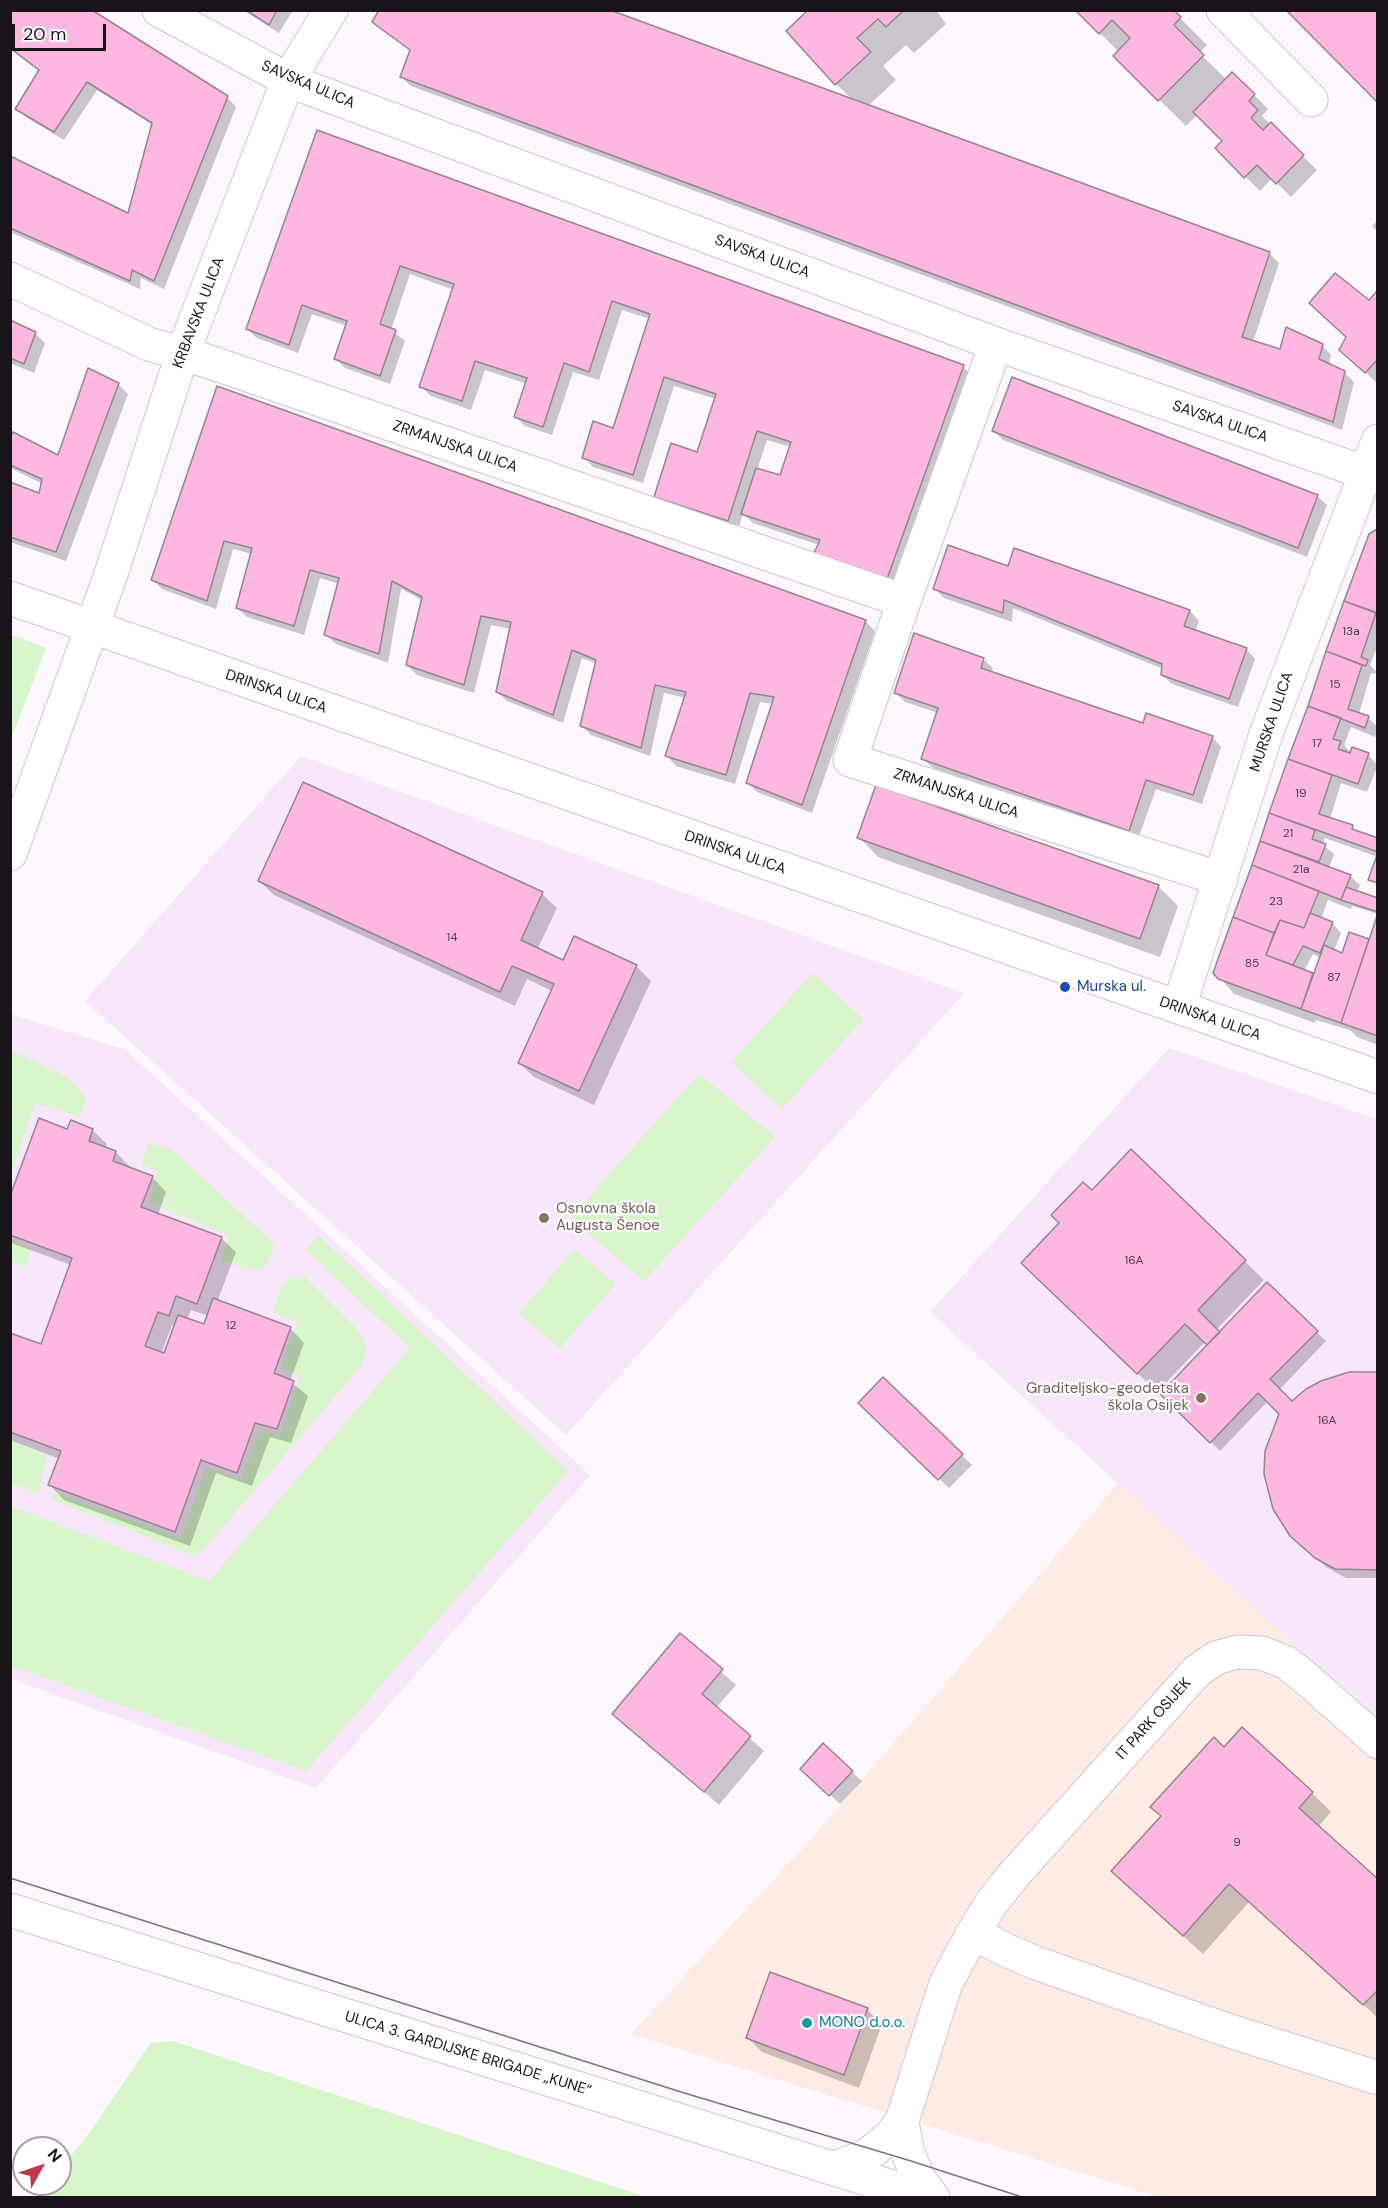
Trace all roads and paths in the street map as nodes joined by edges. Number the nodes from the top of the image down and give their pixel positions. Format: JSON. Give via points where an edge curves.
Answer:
{"nodes":[{"id":1,"x":159,"y":10,"type":"edge"},
{"id":2,"x":331,"y":10,"type":"edge"},
{"id":3,"x":1223,"y":10,"type":"edge"},
{"id":4,"x":288,"y":80,"type":"junction"},
{"id":5,"x":1311,"y":100,"type":"dead end"},
{"id":6,"x":10,"y":279,"type":"edge"},
{"id":7,"x":996,"y":344,"type":"junction"},
{"id":8,"x":182,"y":355,"type":"junction"},
{"id":9,"x":1377,"y":441,"type":"edge"},
{"id":10,"x":1372,"y":475,"type":"edge"},
{"id":11,"x":10,"y":598,"type":"edge"},
{"id":12,"x":904,"y":601,"type":"junction"},
{"id":13,"x":92,"y":627,"type":"junction"},
{"id":14,"x":10,"y":854,"type":"edge"},
{"id":15,"x":1221,"y":879,"type":"junction"},
{"id":16,"x":1179,"y":1007,"type":"junction"},
{"id":17,"x":1377,"y":1077,"type":"edge"},
{"id":18,"x":1377,"y":1742,"type":"edge"},
{"id":19,"x":10,"y":1910,"type":"edge"},
{"id":20,"x":973,"y":1932,"type":"junction"},
{"id":21,"x":1377,"y":2078,"type":"edge"},
{"id":22,"x":902,"y":2121,"type":"junction"},
{"id":23,"x":835,"y":2168,"type":"junction"},
{"id":24,"x":927,"y":2198,"type":"edge"},
{"id":25,"x":933,"y":2198,"type":"edge"}],
"edges":[{"from":1,"to":4,"type":"street","name":"SAVSKA ULICA"},
{"from":2,"to":4,"type":"street","name":"KRBAVSKA ULICA"},
{"from":3,"to":5,"type":"street"},
{"from":4,"to":7,"type":"street","name":"SAVSKA ULICA"},
{"from":4,"to":8,"type":"street","name":"KRBAVSKA ULICA"},
{"from":6,"to":8,"type":"street","name":"ZRMANJSKA ULICA","via":[[131,337]]},
{"from":7,"to":10,"type":"street","name":"SAVSKA ULICA"},
{"from":7,"to":12,"type":"street","name":"ZRMANJSKA ULICA"},
{"from":8,"to":12,"type":"street","name":"ZRMANJSKA ULICA"},
{"from":8,"to":13,"type":"street","name":"KRBAVSKA ULICA"},
{"from":9,"to":10,"type":"street","name":"MURSKA ULICA"},
{"from":10,"to":15,"type":"street","name":"MURSKA ULICA","via":[[1266,734]]},
{"from":11,"to":13,"type":"street","name":"DRINSKA ULICA"},
{"from":12,"to":15,"type":"street","name":"ZRMANJSKA ULICA","via":[[850,760]]},
{"from":13,"to":14,"type":"street"},
{"from":13,"to":16,"type":"street","name":"DRINSKA ULICA"},
{"from":15,"to":16,"type":"street","name":"MURSKA ULICA"},
{"from":16,"to":17,"type":"street","name":"DRINSKA ULICA"},
{"from":18,"to":20,"type":"street","name":"IT PARK OSIJEK","via":[[1287,1663],[1262,1653],[1237,1652],[1216,1658],[1197,1671],[1011,1878]]},
{"from":19,"to":23,"type":"street","name":"ULICA 3. GARDIJSKE BRIGADE „KUNE“"},
{"from":20,"to":21,"type":"street","via":[[1036,1963]]},
{"from":20,"to":22,"type":"street","name":"IT PARK OSIJEK","via":[[946,1983]]},
{"from":22,"to":23,"type":"street","name":"IT PARK OSIJEK","via":[[890,2137],[866,2156]]},
{"from":22,"to":25,"type":"street","name":"IT PARK OSIJEK","via":[[914,2168]]},
{"from":23,"to":24,"type":"street","name":"ULICA 3. GARDIJSKE BRIGADE „KUNE“"}]}
